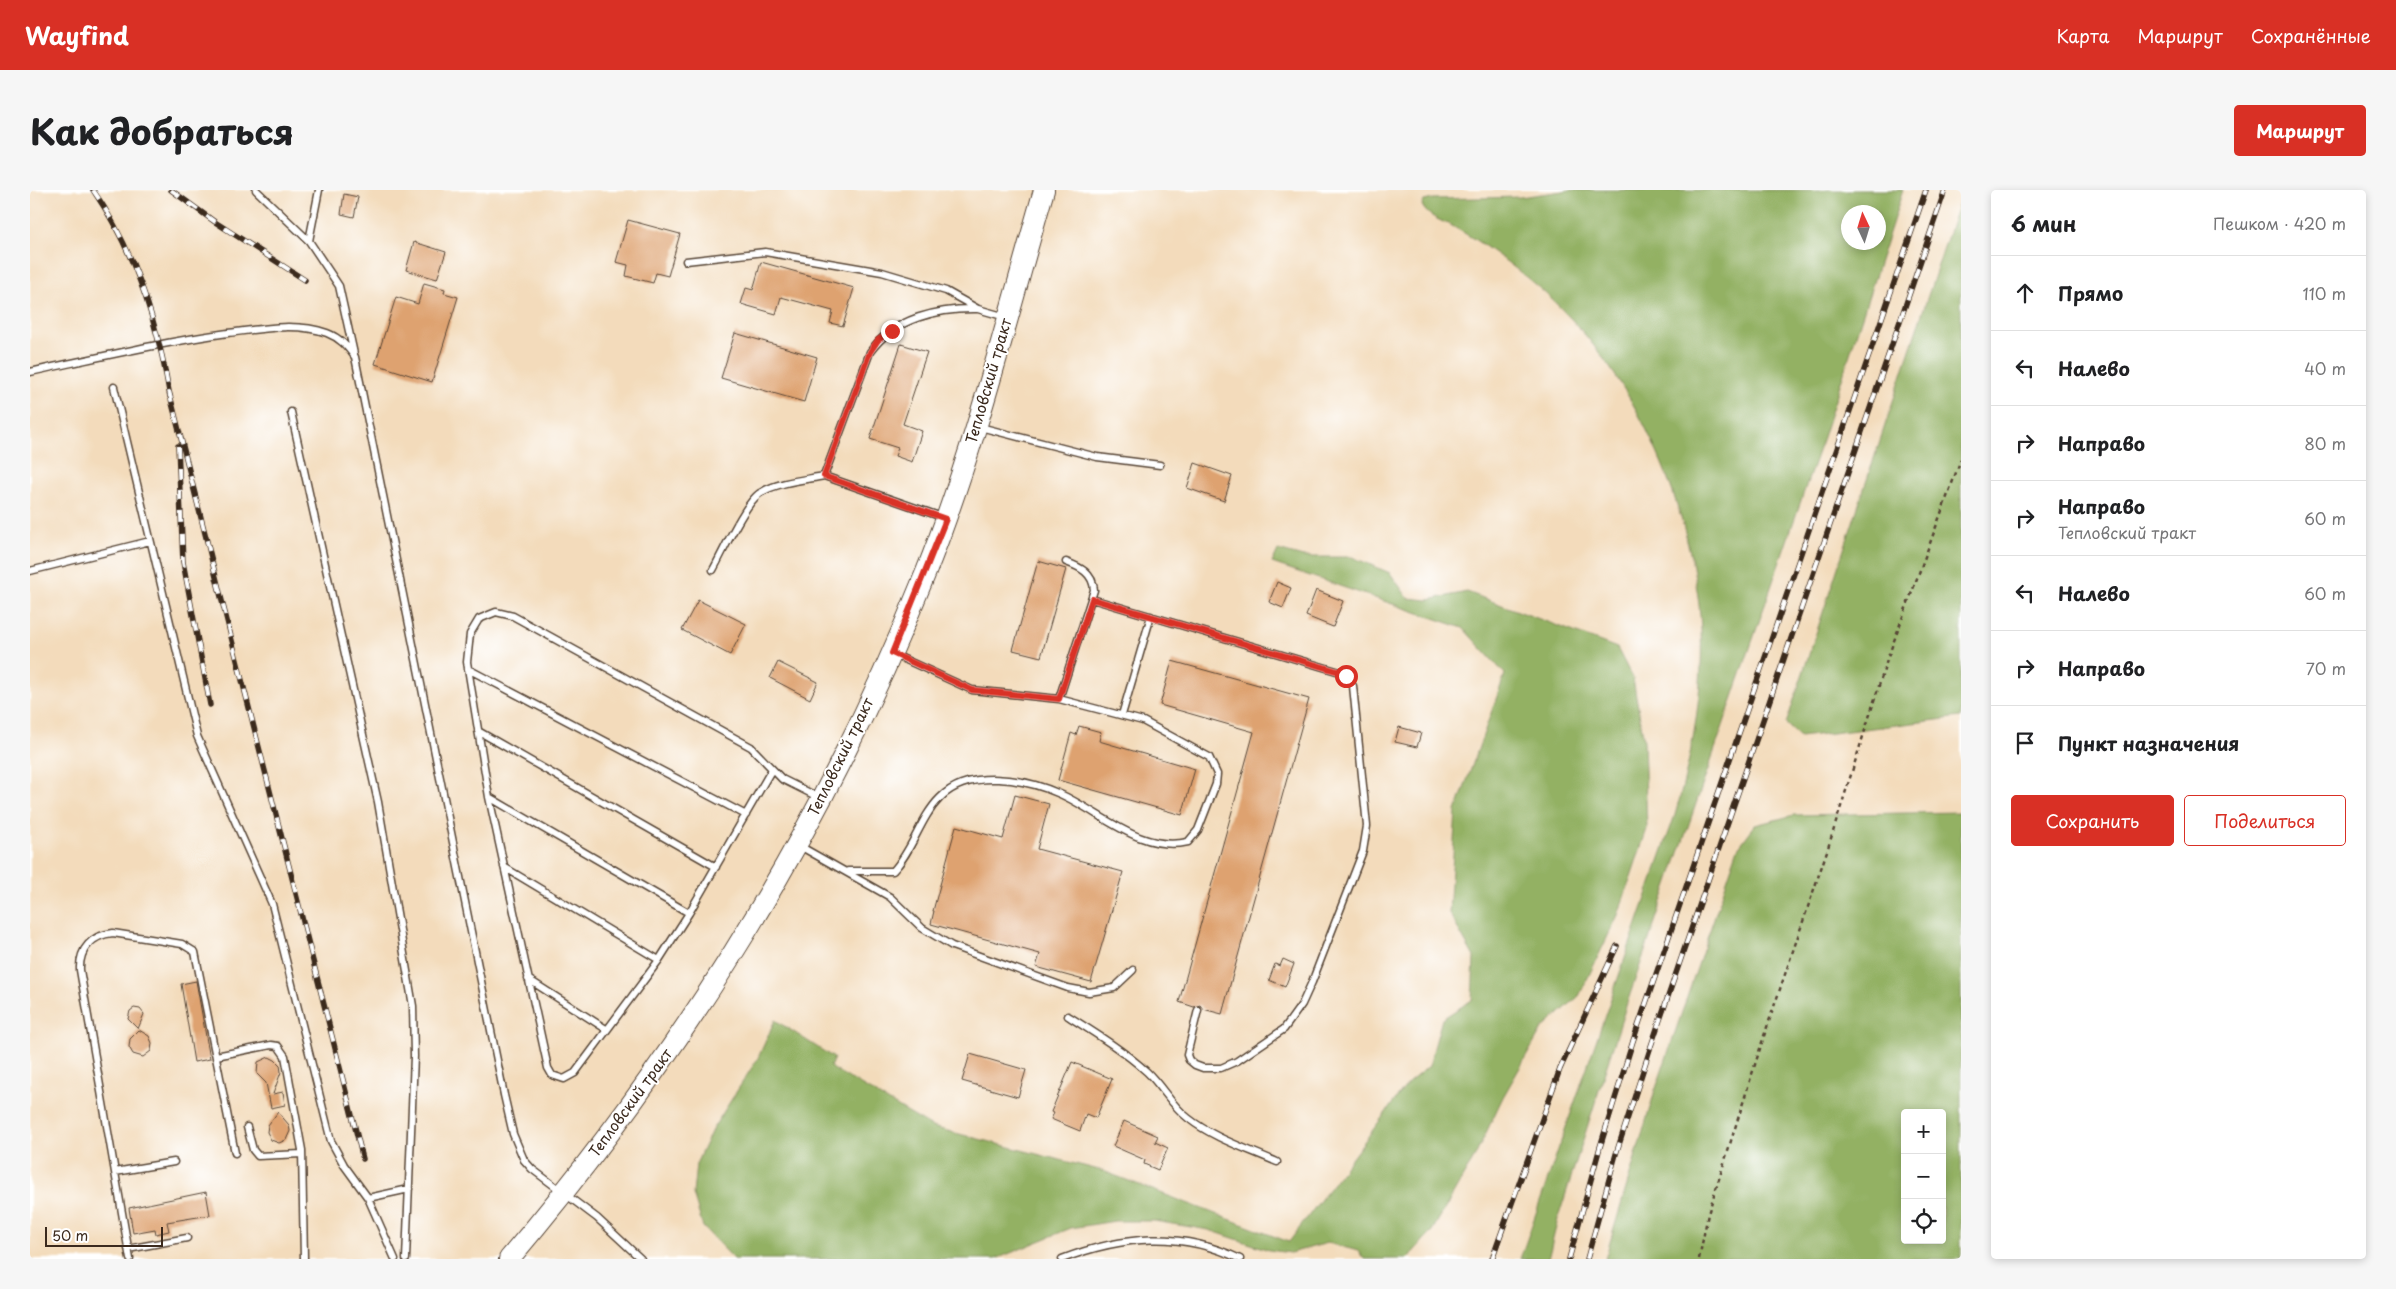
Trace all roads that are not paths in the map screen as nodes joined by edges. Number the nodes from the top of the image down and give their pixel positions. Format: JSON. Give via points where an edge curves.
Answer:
{"nodes":[{"id":1,"x":256,"y":190,"type":"edge"},
{"id":2,"x":320,"y":190,"type":"edge"},
{"id":3,"x":1044,"y":190,"type":"edge"},
{"id":4,"x":309,"y":240,"type":"junction"},
{"id":5,"x":686,"y":261,"type":"dead end"},
{"id":6,"x":978,"y":309,"type":"junction"},
{"id":7,"x":1007,"y":317,"type":"junction"},
{"id":8,"x":355,"y":357,"type":"junction"},
{"id":9,"x":30,"y":372,"type":"edge"},
{"id":10,"x":114,"y":387,"type":"dead end"},
{"id":11,"x":291,"y":412,"type":"dead end"},
{"id":12,"x":976,"y":426,"type":"junction"},
{"id":13,"x":1160,"y":465,"type":"dead end"},
{"id":14,"x":824,"y":476,"type":"junction"},
{"id":15,"x":946,"y":519,"type":"junction"},
{"id":16,"x":150,"y":541,"type":"junction"},
{"id":17,"x":1066,"y":562,"type":"dead end"},
{"id":18,"x":713,"y":570,"type":"dead end"},
{"id":19,"x":30,"y":571,"type":"edge"},
{"id":20,"x":1092,"y":599,"type":"junction"},
{"id":21,"x":1151,"y":616,"type":"junction"},
{"id":22,"x":892,"y":653,"type":"junction"},
{"id":23,"x":468,"y":669,"type":"junction"},
{"id":24,"x":1059,"y":699,"type":"junction"},
{"id":25,"x":1122,"y":715,"type":"junction"},
{"id":26,"x":478,"y":731,"type":"junction"},
{"id":27,"x":772,"y":770,"type":"junction"},
{"id":28,"x":489,"y":797,"type":"junction"},
{"id":29,"x":821,"y":799,"type":"junction"},
{"id":30,"x":746,"y":815,"type":"junction"},
{"id":31,"x":797,"y":844,"type":"junction"},
{"id":32,"x":504,"y":867,"type":"junction"},
{"id":33,"x":716,"y":867,"type":"junction"},
{"id":34,"x":848,"y":872,"type":"junction"},
{"id":35,"x":689,"y":913,"type":"junction"},
{"id":36,"x":659,"y":960,"type":"junction"},
{"id":37,"x":1133,"y":970,"type":"dead end"},
{"id":38,"x":528,"y":979,"type":"junction"},
{"id":39,"x":1198,"y":1010,"type":"dead end"},
{"id":40,"x":1068,"y":1016,"type":"dead end"},
{"id":41,"x":606,"y":1030,"type":"junction"},
{"id":42,"x":216,"y":1056,"type":"junction"},
{"id":43,"x":247,"y":1126,"type":"dead end"},
{"id":44,"x":235,"y":1152,"type":"dead end"},
{"id":45,"x":302,"y":1154,"type":"junction"},
{"id":46,"x":174,"y":1162,"type":"dead end"},
{"id":47,"x":1278,"y":1162,"type":"dead end"},
{"id":48,"x":115,"y":1172,"type":"junction"},
{"id":49,"x":409,"y":1189,"type":"junction"},
{"id":50,"x":564,"y":1194,"type":"junction"},
{"id":51,"x":368,"y":1198,"type":"junction"},
{"id":52,"x":187,"y":1238,"type":"dead end"},
{"id":53,"x":128,"y":1250,"type":"junction"},
{"id":54,"x":130,"y":1259,"type":"edge"},
{"id":55,"x":304,"y":1259,"type":"edge"},
{"id":56,"x":395,"y":1259,"type":"edge"},
{"id":57,"x":406,"y":1259,"type":"edge"},
{"id":58,"x":509,"y":1259,"type":"edge"},
{"id":59,"x":641,"y":1259,"type":"edge"},
{"id":60,"x":1062,"y":1259,"type":"edge"},
{"id":61,"x":1240,"y":1259,"type":"edge"}],
"edges":[{"from":1,"to":4,"type":"lane"},
{"from":2,"to":4,"type":"lane"},
{"from":3,"to":7,"type":"main road","name":"Тепловский тракт"},
{"from":4,"to":8,"type":"lane","via":[[340,286]]},
{"from":5,"to":6,"type":"lane","via":[[765,252],[882,272],[946,291]]},
{"from":6,"to":7,"type":"lane"},
{"from":6,"to":14,"type":"lane","via":[[922,316],[878,340],[870,352]]},
{"from":7,"to":12,"type":"main road","name":"Тепловский тракт"},
{"from":8,"to":9,"type":"lane","via":[[347,345],[326,333],[270,328],[158,344]]},
{"from":8,"to":50,"type":"lane","via":[[513,1134],[532,1170]]},
{"from":10,"to":16,"type":"lane"},
{"from":11,"to":49,"type":"lane","via":[[374,784],[413,1006]]},
{"from":12,"to":13,"type":"lane","via":[[1097,457]]},
{"from":12,"to":15,"type":"main road","name":"Тепловский тракт"},
{"from":14,"to":15,"type":"lane"},
{"from":14,"to":18,"type":"lane","via":[[758,494],[749,504]]},
{"from":15,"to":22,"type":"main road","name":"Тепловский тракт"},
{"from":16,"to":19,"type":"lane"},
{"from":16,"to":51,"type":"lane","via":[[197,736],[272,904],[331,1140]]},
{"from":17,"to":20,"type":"lane","via":[[1088,574],[1094,586]]},
{"from":20,"to":21,"type":"lane"},
{"from":20,"to":24,"type":"lane"},
{"from":21,"to":25,"type":"lane"},
{"from":21,"to":39,"type":"lane","via":[[1340,672],[1350,681],[1354,692],[1367,826],[1363,851],[1302,1004],[1284,1029],[1273,1038],[1237,1061],[1212,1069],[1195,1066],[1187,1054]]},
{"from":22,"to":24,"type":"lane","via":[[972,690]]},
{"from":22,"to":29,"type":"main road","name":"Тепловский тракт"},
{"from":23,"to":26,"type":"lane"},
{"from":23,"to":27,"type":"lane","via":[[468,647],[474,626],[486,614],[505,613],[751,747]]},
{"from":23,"to":30,"type":"lane"},
{"from":24,"to":25,"type":"lane"},
{"from":25,"to":34,"type":"lane","via":[[1154,725],[1209,757],[1214,764],[1217,774],[1214,794],[1198,830],[1188,842],[1165,845],[1136,836],[1059,793],[1011,780],[989,779],[969,781],[952,788],[940,798],[893,872]]},
{"from":26,"to":28,"type":"lane"},
{"from":26,"to":33,"type":"lane"},
{"from":27,"to":29,"type":"lane"},
{"from":27,"to":30,"type":"lane"},
{"from":28,"to":32,"type":"lane"},
{"from":28,"to":35,"type":"lane"},
{"from":29,"to":31,"type":"main road","name":"Тепловский тракт"},
{"from":30,"to":33,"type":"lane"},
{"from":31,"to":34,"type":"lane"},
{"from":31,"to":50,"type":"main road","name":"Тепловский тракт","via":[[709,991],[642,1090]]},
{"from":32,"to":36,"type":"lane"},
{"from":32,"to":38,"type":"lane"},
{"from":33,"to":35,"type":"lane"},
{"from":34,"to":37,"type":"lane","via":[[890,897],[922,928],[952,946],[1068,988],[1102,992],[1114,988]]},
{"from":35,"to":36,"type":"lane"},
{"from":36,"to":41,"type":"lane"},
{"from":38,"to":41,"type":"lane"},
{"from":38,"to":41,"type":"lane","via":[[552,1075],[564,1079],[575,1074]]},
{"from":40,"to":47,"type":"lane","via":[[1146,1072],[1189,1119]]},
{"from":42,"to":44,"type":"lane"},
{"from":42,"to":45,"type":"lane","via":[[270,1045],[283,1050]]},
{"from":42,"to":48,"type":"lane","via":[[195,952],[182,944],[113,933],[99,936],[87,944],[80,957],[80,970]]},
{"from":43,"to":45,"type":"lane","via":[[253,1150],[258,1156]]},
{"from":45,"to":55,"type":"lane"},
{"from":46,"to":48,"type":"lane"},
{"from":48,"to":53,"type":"lane"},
{"from":49,"to":51,"type":"lane"},
{"from":49,"to":57,"type":"lane"},
{"from":50,"to":58,"type":"main road","name":"Тепловский тракт"},
{"from":50,"to":59,"type":"lane","via":[[597,1218]]},
{"from":51,"to":56,"type":"lane"},
{"from":52,"to":53,"type":"lane"},
{"from":53,"to":54,"type":"lane"},
{"from":60,"to":61,"type":"lane","via":[[1099,1246],[1148,1239],[1204,1245]]}]}
